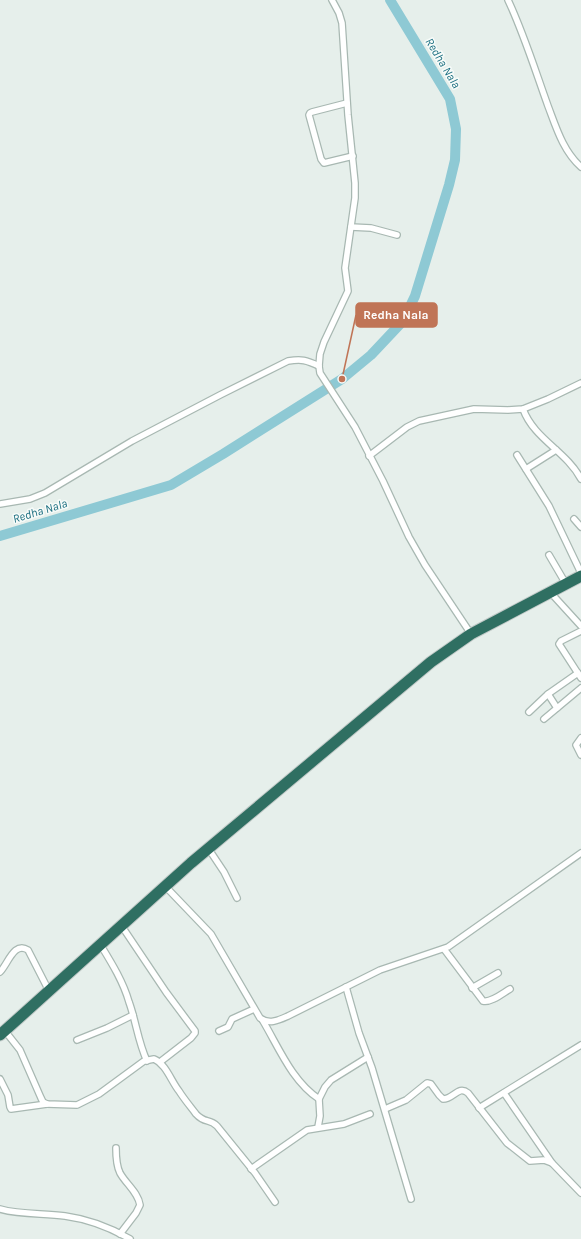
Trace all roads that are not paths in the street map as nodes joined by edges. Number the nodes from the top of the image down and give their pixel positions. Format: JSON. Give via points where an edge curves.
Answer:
{"nodes":[{"id":1,"x":332,"y":0,"type":"edge"},
{"id":2,"x":508,"y":0,"type":"edge"},
{"id":3,"x":347,"y":102,"type":"junction"},
{"id":4,"x":353,"y":156,"type":"junction"},
{"id":5,"x":581,"y":167,"type":"edge"},
{"id":6,"x":351,"y":227,"type":"junction"},
{"id":7,"x":396,"y":235,"type":"dead end"},
{"id":8,"x":319,"y":366,"type":"junction"},
{"id":9,"x":581,"y":383,"type":"edge"},
{"id":10,"x":523,"y":408,"type":"junction"},
{"id":11,"x":556,"y":450,"type":"junction"},
{"id":12,"x":517,"y":455,"type":"dead end"},
{"id":13,"x":369,"y":456,"type":"junction"},
{"id":14,"x":526,"y":469,"type":"junction"},
{"id":15,"x":581,"y":479,"type":"edge"},
{"id":16,"x":0,"y":504,"type":"edge"},
{"id":17,"x":574,"y":519,"type":"dead end"},
{"id":18,"x":581,"y":527,"type":"edge"},
{"id":19,"x":549,"y":555,"type":"dead end"},
{"id":20,"x":581,"y":574,"type":"edge"},
{"id":21,"x":566,"y":584,"type":"junction"},
{"id":22,"x":550,"y":592,"type":"junction"},
{"id":23,"x":581,"y":626,"type":"edge"},
{"id":24,"x":581,"y":632,"type":"edge"},
{"id":25,"x":471,"y":634,"type":"junction"},
{"id":26,"x":580,"y":676,"type":"edge"},
{"id":27,"x":581,"y":688,"type":"edge"},
{"id":28,"x":548,"y":694,"type":"junction"},
{"id":29,"x":557,"y":708,"type":"junction"},
{"id":30,"x":529,"y":712,"type":"dead end"},
{"id":31,"x":544,"y":719,"type":"dead end"},
{"id":32,"x":581,"y":738,"type":"edge"},
{"id":33,"x":581,"y":755,"type":"edge"},
{"id":34,"x":208,"y":848,"type":"junction"},
{"id":35,"x":581,"y":853,"type":"edge"},
{"id":36,"x":165,"y":886,"type":"junction"},
{"id":37,"x":237,"y":898,"type":"dead end"},
{"id":38,"x":121,"y":925,"type":"junction"},
{"id":39,"x":100,"y":944,"type":"junction"},
{"id":40,"x":444,"y":949,"type":"junction"},
{"id":41,"x":0,"y":972,"type":"edge"},
{"id":42,"x":498,"y":973,"type":"dead end"},
{"id":43,"x":346,"y":988,"type":"junction"},
{"id":44,"x":472,"y":988,"type":"junction"},
{"id":45,"x":510,"y":989,"type":"dead end"},
{"id":46,"x":49,"y":991,"type":"junction"},
{"id":47,"x":254,"y":1009,"type":"junction"},
{"id":48,"x":133,"y":1015,"type":"junction"},
{"id":49,"x":263,"y":1020,"type":"junction"},
{"id":50,"x":219,"y":1031,"type":"dead end"},
{"id":51,"x":2,"y":1032,"type":"edge"},
{"id":52,"x":77,"y":1040,"type":"dead end"},
{"id":53,"x":581,"y":1045,"type":"edge"},
{"id":54,"x":368,"y":1057,"type":"junction"},
{"id":55,"x":147,"y":1061,"type":"junction"},
{"id":56,"x":160,"y":1062,"type":"junction"},
{"id":57,"x":0,"y":1079,"type":"edge"},
{"id":58,"x":504,"y":1093,"type":"junction"},
{"id":59,"x":319,"y":1099,"type":"junction"},
{"id":60,"x":47,"y":1104,"type":"junction"},
{"id":61,"x":479,"y":1108,"type":"junction"},
{"id":62,"x":384,"y":1109,"type":"junction"},
{"id":63,"x":370,"y":1114,"type":"dead end"},
{"id":64,"x":318,"y":1127,"type":"junction"},
{"id":65,"x":116,"y":1148,"type":"dead end"},
{"id":66,"x":552,"y":1163,"type":"junction"},
{"id":67,"x":251,"y":1169,"type":"junction"},
{"id":68,"x":581,"y":1192,"type":"edge"},
{"id":69,"x":412,"y":1199,"type":"dead end"},
{"id":70,"x":275,"y":1202,"type":"dead end"},
{"id":71,"x":0,"y":1209,"type":"edge"},
{"id":72,"x":120,"y":1234,"type":"junction"},
{"id":73,"x":130,"y":1239,"type":"edge"}],
"edges":[{"from":1,"to":3,"type":"street","via":[[342,23]]},
{"from":2,"to":5,"type":"street","via":[[559,136]]},
{"from":3,"to":4,"type":"street"},
{"from":3,"to":4,"type":"street","via":[[312,112],[309,116],[324,163]]},
{"from":4,"to":6,"type":"street","via":[[355,198]]},
{"from":6,"to":7,"type":"street","via":[[371,228]]},
{"from":6,"to":8,"type":"street","via":[[345,268],[348,291],[324,342]]},
{"from":8,"to":13,"type":"street","via":[[320,373]]},
{"from":8,"to":16,"type":"street","via":[[307,360],[288,361],[132,441],[45,493],[30,499]]},
{"from":9,"to":10,"type":"street"},
{"from":10,"to":11,"type":"street","via":[[530,424]]},
{"from":10,"to":13,"type":"street","via":[[469,409],[419,421],[402,430]]},
{"from":11,"to":14,"type":"street"},
{"from":11,"to":15,"type":"street"},
{"from":12,"to":14,"type":"street"},
{"from":13,"to":25,"type":"street","via":[[425,565]]},
{"from":14,"to":20,"type":"street","via":[[549,506]]},
{"from":17,"to":18,"type":"street"},
{"from":19,"to":21,"type":"street"},
{"from":20,"to":21,"type":"highway"},
{"from":21,"to":22,"type":"highway"},
{"from":22,"to":23,"type":"street"},
{"from":22,"to":25,"type":"highway"},
{"from":24,"to":26,"type":"street","via":[[559,644]]},
{"from":25,"to":34,"type":"highway","via":[[400,687]]},
{"from":26,"to":28,"type":"street"},
{"from":27,"to":29,"type":"street"},
{"from":28,"to":29,"type":"street"},
{"from":28,"to":30,"type":"street"},
{"from":29,"to":31,"type":"street"},
{"from":32,"to":33,"type":"street","via":[[576,745]]},
{"from":34,"to":36,"type":"highway"},
{"from":34,"to":37,"type":"street"},
{"from":35,"to":40,"type":"street"},
{"from":36,"to":38,"type":"highway"},
{"from":36,"to":47,"type":"street","via":[[211,934]]},
{"from":38,"to":39,"type":"highway"},
{"from":38,"to":56,"type":"street","via":[[195,1031],[191,1038]]},
{"from":39,"to":46,"type":"highway"},
{"from":39,"to":48,"type":"street","via":[[123,986]]},
{"from":40,"to":43,"type":"street","via":[[389,966]]},
{"from":40,"to":44,"type":"street"},
{"from":41,"to":46,"type":"street","via":[[14,951],[18,948],[28,950]]},
{"from":42,"to":44,"type":"street"},
{"from":43,"to":49,"type":"street","via":[[288,1016],[271,1022]]},
{"from":43,"to":54,"type":"street"},
{"from":44,"to":45,"type":"street","via":[[485,1002]]},
{"from":46,"to":51,"type":"highway"},
{"from":47,"to":49,"type":"street"},
{"from":47,"to":50,"type":"street","via":[[232,1018],[228,1027]]},
{"from":48,"to":52,"type":"street"},
{"from":48,"to":55,"type":"street"},
{"from":49,"to":59,"type":"street","via":[[298,1080]]},
{"from":51,"to":60,"type":"street","via":[[20,1050],[41,1098]]},
{"from":53,"to":58,"type":"street"},
{"from":54,"to":59,"type":"street","via":[[331,1080]]},
{"from":54,"to":62,"type":"street"},
{"from":55,"to":56,"type":"street","via":[[154,1059]]},
{"from":55,"to":60,"type":"street","via":[[83,1103]]},
{"from":56,"to":67,"type":"street","via":[[196,1113],[203,1120],[217,1126]]},
{"from":57,"to":60,"type":"street","via":[[11,1109]]},
{"from":58,"to":61,"type":"street"},
{"from":58,"to":66,"type":"street"},
{"from":59,"to":64,"type":"street"},
{"from":61,"to":62,"type":"street","via":[[465,1091],[443,1099],[431,1084],[427,1083],[406,1100]]},
{"from":61,"to":66,"type":"street","via":[[507,1142],[524,1157],[530,1161],[544,1160]]},
{"from":62,"to":69,"type":"street"},
{"from":63,"to":64,"type":"street","via":[[344,1124]]},
{"from":64,"to":67,"type":"street","via":[[307,1130]]},
{"from":65,"to":72,"type":"street","via":[[117,1167],[140,1204]]},
{"from":66,"to":68,"type":"street"},
{"from":67,"to":70,"type":"street"},
{"from":71,"to":72,"type":"street","via":[[66,1216]]},
{"from":72,"to":73,"type":"street"}]}
